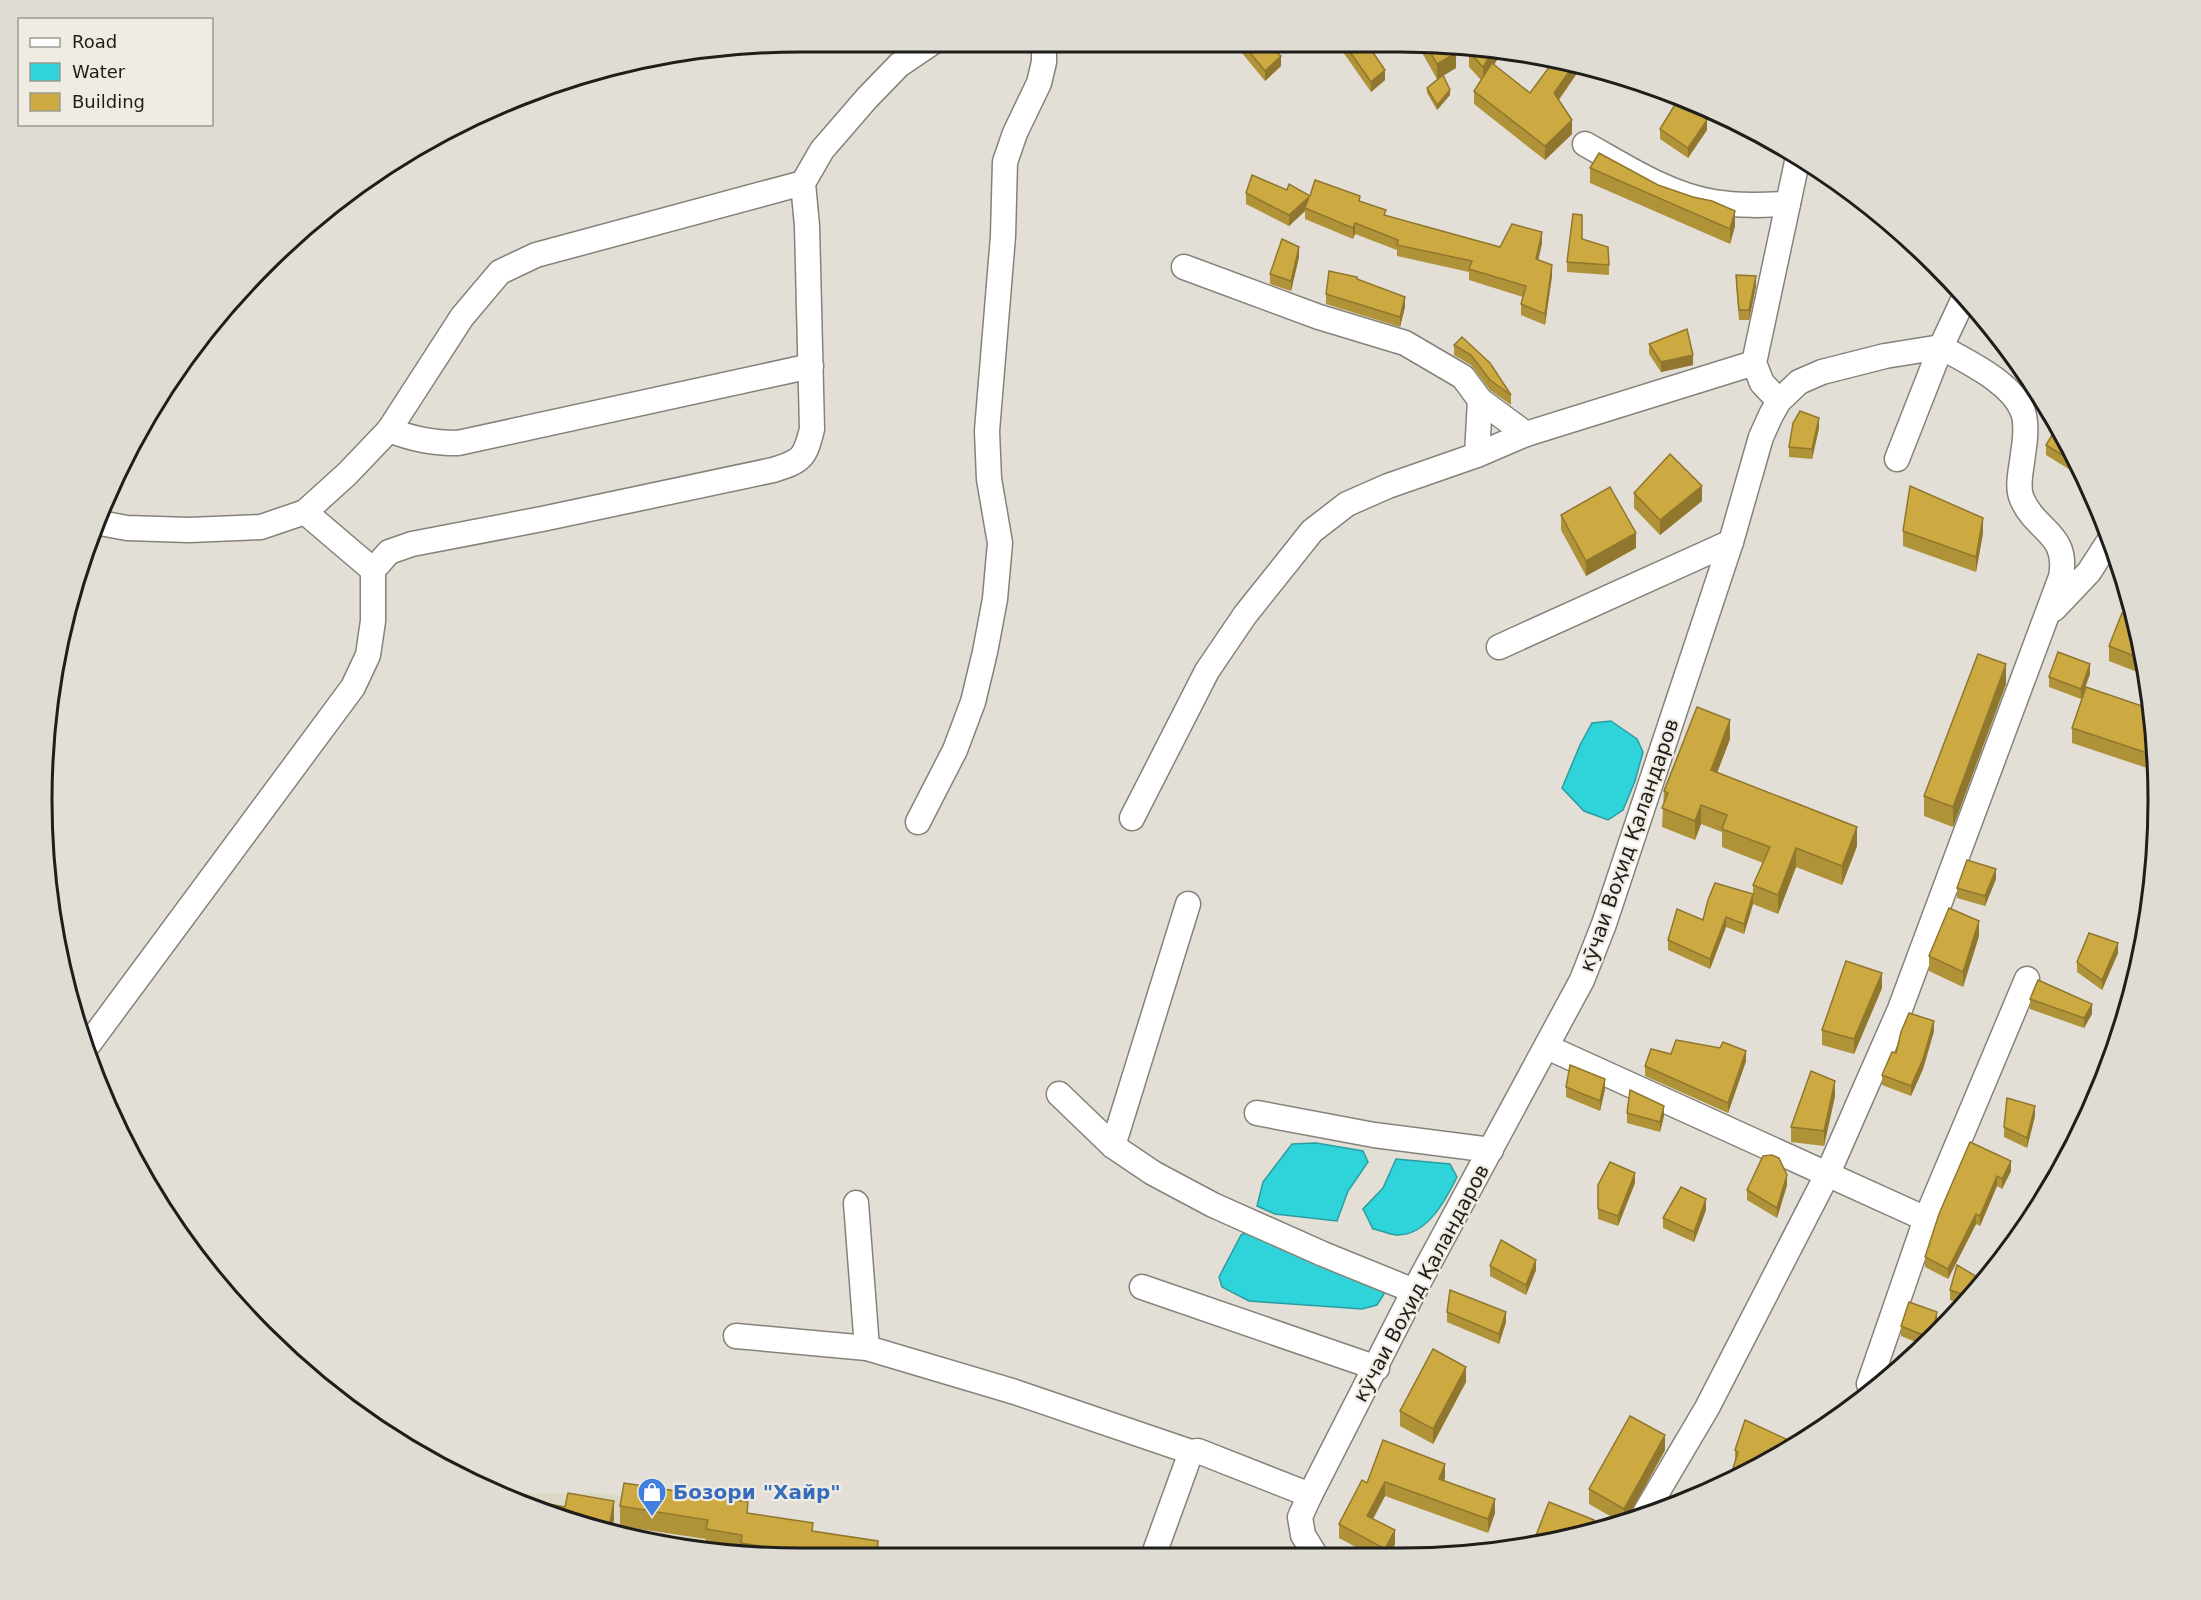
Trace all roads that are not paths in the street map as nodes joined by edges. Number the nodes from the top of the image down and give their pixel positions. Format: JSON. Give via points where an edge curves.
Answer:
{"nodes":[{"id":1,"x":918,"y":52,"type":"edge"},
{"id":2,"x":1044,"y":52,"type":"edge"},
{"id":3,"x":1585,"y":144,"type":"dead end"},
{"id":4,"x":1796,"y":166,"type":"edge"},
{"id":5,"x":803,"y":183,"type":"junction"},
{"id":6,"x":1788,"y":204,"type":"junction"},
{"id":7,"x":1184,"y":267,"type":"dead end"},
{"id":8,"x":1961,"y":305,"type":"edge"},
{"id":9,"x":1941,"y":347,"type":"junction"},
{"id":10,"x":1754,"y":363,"type":"junction"},
{"id":11,"x":811,"y":366,"type":"junction"},
{"id":12,"x":1480,"y":400,"type":"junction"},
{"id":13,"x":1779,"y":401,"type":"junction"},
{"id":14,"x":389,"y":430,"type":"junction"},
{"id":15,"x":1526,"y":434,"type":"junction"},
{"id":16,"x":1477,"y":455,"type":"junction"},
{"id":17,"x":1896,"y":459,"type":"dead end"},
{"id":18,"x":305,"y":512,"type":"junction"},
{"id":19,"x":105,"y":524,"type":"edge"},
{"id":20,"x":1731,"y":542,"type":"junction"},
{"id":21,"x":2105,"y":548,"type":"edge"},
{"id":22,"x":373,"y":570,"type":"junction"},
{"id":23,"x":2046,"y":617,"type":"junction"},
{"id":24,"x":1499,"y":647,"type":"dead end"},
{"id":25,"x":1132,"y":818,"type":"dead end"},
{"id":26,"x":918,"y":822,"type":"dead end"},
{"id":27,"x":1188,"y":904,"type":"dead end"},
{"id":28,"x":2027,"y":979,"type":"dead end"},
{"id":29,"x":92,"y":1040,"type":"edge"},
{"id":30,"x":1547,"y":1047,"type":"junction"},
{"id":31,"x":1059,"y":1094,"type":"dead end"},
{"id":32,"x":1257,"y":1113,"type":"dead end"},
{"id":33,"x":1113,"y":1146,"type":"junction"},
{"id":34,"x":1491,"y":1150,"type":"junction"},
{"id":35,"x":1827,"y":1173,"type":"junction"},
{"id":36,"x":856,"y":1203,"type":"dead end"},
{"id":37,"x":1926,"y":1219,"type":"junction"},
{"id":38,"x":1142,"y":1287,"type":"dead end"},
{"id":39,"x":1414,"y":1292,"type":"junction"},
{"id":40,"x":736,"y":1336,"type":"dead end"},
{"id":41,"x":867,"y":1348,"type":"junction"},
{"id":42,"x":1377,"y":1368,"type":"junction"},
{"id":43,"x":1870,"y":1382,"type":"edge"},
{"id":44,"x":1191,"y":1452,"type":"junction"},
{"id":45,"x":1310,"y":1495,"type":"junction"},
{"id":46,"x":1649,"y":1505,"type":"edge"},
{"id":47,"x":1156,"y":1548,"type":"edge"},
{"id":48,"x":1311,"y":1548,"type":"edge"}],
"edges":[{"from":1,"to":5,"type":"street","via":[[899,65],[867,98],[822,150]]},
{"from":2,"to":26,"type":"street","via":[[1039,83],[1005,162],[987,430],[988,479],[1000,543],[994,599],[973,702],[955,750]]},
{"from":3,"to":6,"type":"street","via":[[1680,193],[1714,202]]},
{"from":4,"to":6,"type":"street"},
{"from":5,"to":11,"type":"street"},
{"from":5,"to":14,"type":"street","via":[[536,255],[500,272],[462,317]]},
{"from":6,"to":10,"type":"street"},
{"from":7,"to":12,"type":"street","via":[[1319,317],[1406,344],[1463,378]]},
{"from":8,"to":9,"type":"street"},
{"from":9,"to":13,"type":"street","name":"кӯчаи Воҳид Қаландаров","via":[[1822,372],[1799,382]]},
{"from":9,"to":17,"type":"street"},
{"from":9,"to":23,"type":"street","via":[[1989,375],[2010,393],[2023,412],[2021,498],[2054,538],[2064,561]]},
{"from":10,"to":13,"type":"street","via":[[1762,383]]},
{"from":10,"to":15,"type":"street"},
{"from":11,"to":14,"type":"street","via":[[458,443],[432,443]]},
{"from":11,"to":22,"type":"street","via":[[812,429],[806,453],[792,464],[412,544],[389,552]]},
{"from":12,"to":15,"type":"street"},
{"from":12,"to":16,"type":"street"},
{"from":13,"to":20,"type":"street","name":"кӯчаи Воҳид Қаландаров","via":[[1761,437]]},
{"from":14,"to":18,"type":"street"},
{"from":15,"to":16,"type":"street"},
{"from":16,"to":25,"type":"street","via":[[1347,504],[1312,531],[1245,615],[1207,671]]},
{"from":18,"to":19,"type":"street","via":[[261,527],[189,530]]},
{"from":18,"to":22,"type":"street"},
{"from":20,"to":24,"type":"street"},
{"from":20,"to":30,"type":"street","name":"кӯчаи Воҳид Қаландаров","via":[[1604,924],[1582,980]]},
{"from":21,"to":23,"type":"street","via":[[2089,573]]},
{"from":22,"to":29,"type":"street","via":[[368,655],[353,687]]},
{"from":23,"to":35,"type":"street","via":[[1900,1009]]},
{"from":27,"to":33,"type":"street"},
{"from":28,"to":37,"type":"street"},
{"from":30,"to":34,"type":"street","name":"кӯчаи Воҳид Қаландаров"},
{"from":30,"to":35,"type":"street"},
{"from":31,"to":33,"type":"street"},
{"from":32,"to":34,"type":"street","via":[[1374,1135]]},
{"from":33,"to":39,"type":"street","via":[[1213,1205]]},
{"from":34,"to":39,"type":"street","name":"кӯчаи Воҳид Қаландаров"},
{"from":35,"to":37,"type":"street"},
{"from":35,"to":46,"type":"street","via":[[1707,1408]]},
{"from":36,"to":41,"type":"street"},
{"from":37,"to":43,"type":"street"},
{"from":38,"to":42,"type":"street"},
{"from":39,"to":42,"type":"street","name":"кӯчаи Воҳид Қаландаров"},
{"from":40,"to":41,"type":"street"},
{"from":41,"to":44,"type":"street","via":[[1016,1392]]},
{"from":42,"to":45,"type":"street","name":"кӯчаи Воҳид Қаландаров"},
{"from":44,"to":45,"type":"street","via":[[1198,1451]]},
{"from":44,"to":47,"type":"street"},
{"from":45,"to":48,"type":"street","name":"кӯчаи Воҳид Қаландаров","via":[[1300,1516],[1303,1535]]}]}
